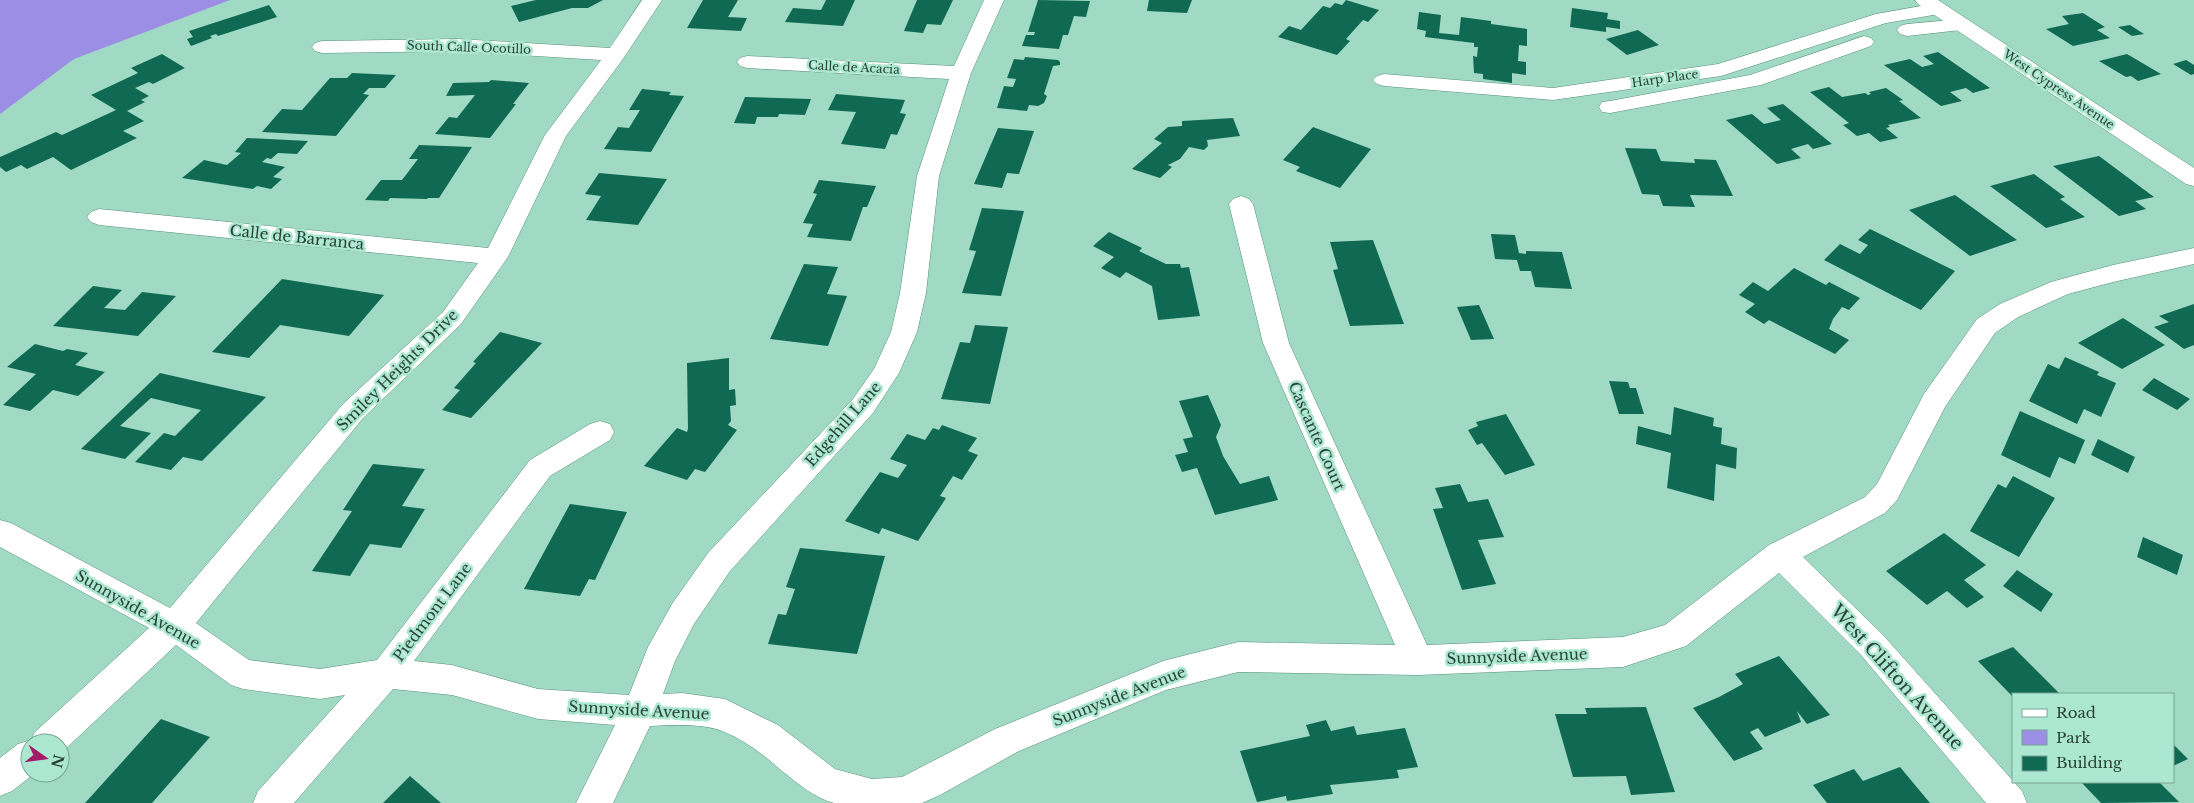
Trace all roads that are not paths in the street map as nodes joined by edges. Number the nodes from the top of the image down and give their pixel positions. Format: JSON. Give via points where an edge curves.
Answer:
{"nodes":[{"id":1,"x":652,"y":0,"type":"edge"},
{"id":2,"x":994,"y":0,"type":"edge"},
{"id":3,"x":1932,"y":4,"type":"edge"},
{"id":4,"x":1963,"y":26,"type":"junction"},
{"id":5,"x":322,"y":47,"type":"dead end"},
{"id":6,"x":616,"y":55,"type":"junction"},
{"id":7,"x":747,"y":62,"type":"dead end"},
{"id":8,"x":960,"y":73,"type":"junction"},
{"id":9,"x":1384,"y":80,"type":"dead end"},
{"id":10,"x":1610,"y":107,"type":"dead end"},
{"id":11,"x":2194,"y":178,"type":"edge"},
{"id":12,"x":1241,"y":204,"type":"dead end"},
{"id":13,"x":99,"y":217,"type":"dead end"},
{"id":14,"x":2194,"y":256,"type":"edge"},
{"id":15,"x":496,"y":257,"type":"junction"},
{"id":16,"x":600,"y":432,"type":"dead end"},
{"id":17,"x":0,"y":532,"type":"edge"},
{"id":18,"x":1780,"y":554,"type":"junction"},
{"id":19,"x":174,"y":626,"type":"junction"},
{"id":20,"x":1418,"y":660,"type":"junction"},
{"id":21,"x":386,"y":673,"type":"junction"},
{"id":22,"x":640,"y":711,"type":"junction"},
{"id":23,"x":57,"y":733,"type":"edge"},
{"id":24,"x":20,"y":764,"type":"edge"},
{"id":25,"x":0,"y":779,"type":"edge"},
{"id":26,"x":271,"y":803,"type":"edge"},
{"id":27,"x":594,"y":803,"type":"edge"},
{"id":28,"x":2009,"y":803,"type":"edge"}],
"edges":[{"from":1,"to":6,"type":"street","name":"Smiley Heights Drive"},
{"from":2,"to":8,"type":"street","name":"Edgehill Lane"},
{"from":3,"to":4,"type":"street","name":"West Cypress Avenue"},
{"from":3,"to":9,"type":"street","name":"Harp Place","via":[[1721,70],[1552,94]]},
{"from":4,"to":10,"type":"street","name":"Harp Place","via":[[1895,31],[1754,82]]},
{"from":4,"to":11,"type":"street","name":"West Cypress Avenue"},
{"from":5,"to":6,"type":"street","name":"South Calle Ocotillo","via":[[457,44]]},
{"from":6,"to":15,"type":"street","name":"Smiley Heights Drive","via":[[556,135]]},
{"from":7,"to":8,"type":"street","name":"Calle de Acacia"},
{"from":8,"to":22,"type":"street","name":"Edgehill Lane","via":[[928,176],[913,293],[904,332],[886,373],[863,406],[719,562],[660,657]]},
{"from":12,"to":20,"type":"street","name":"Cascante Court","via":[[1276,343]]},
{"from":13,"to":15,"type":"street","name":"Calle de Barranca"},
{"from":14,"to":18,"type":"street","name":"Sunnyside Avenue","via":[[2042,293],[1995,319],[1986,326],[1934,401],[1887,492],[1875,505]]},
{"from":15,"to":19,"type":"street","name":"Smiley Heights Drive","via":[[452,318],[353,411]]},
{"from":16,"to":21,"type":"street","name":"Piedmont Lane","via":[[540,468]]},
{"from":17,"to":19,"type":"street","name":"Sunnyside Avenue"},
{"from":18,"to":20,"type":"street","name":"Sunnyside Avenue","via":[[1675,636],[1623,652]]},
{"from":18,"to":28,"type":"street","name":"West Clifton Avenue","via":[[1872,644]]},
{"from":19,"to":21,"type":"street","name":"Sunnyside Avenue","via":[[243,674],[320,684]]},
{"from":19,"to":23,"type":"street","name":"Smiley Heights Drive"},
{"from":20,"to":22,"type":"street","name":"Sunnyside Avenue","via":[[1238,657],[1162,676],[1006,740],[902,794],[872,796],[826,784],[766,736],[725,714],[682,709]]},
{"from":21,"to":22,"type":"street","name":"Sunnyside Avenue","via":[[452,680],[538,704]]},
{"from":21,"to":26,"type":"street","name":"Piedmont Lane"},
{"from":22,"to":27,"type":"street","name":"Edgehill Lane"},
{"from":24,"to":25,"type":"street"}]}
